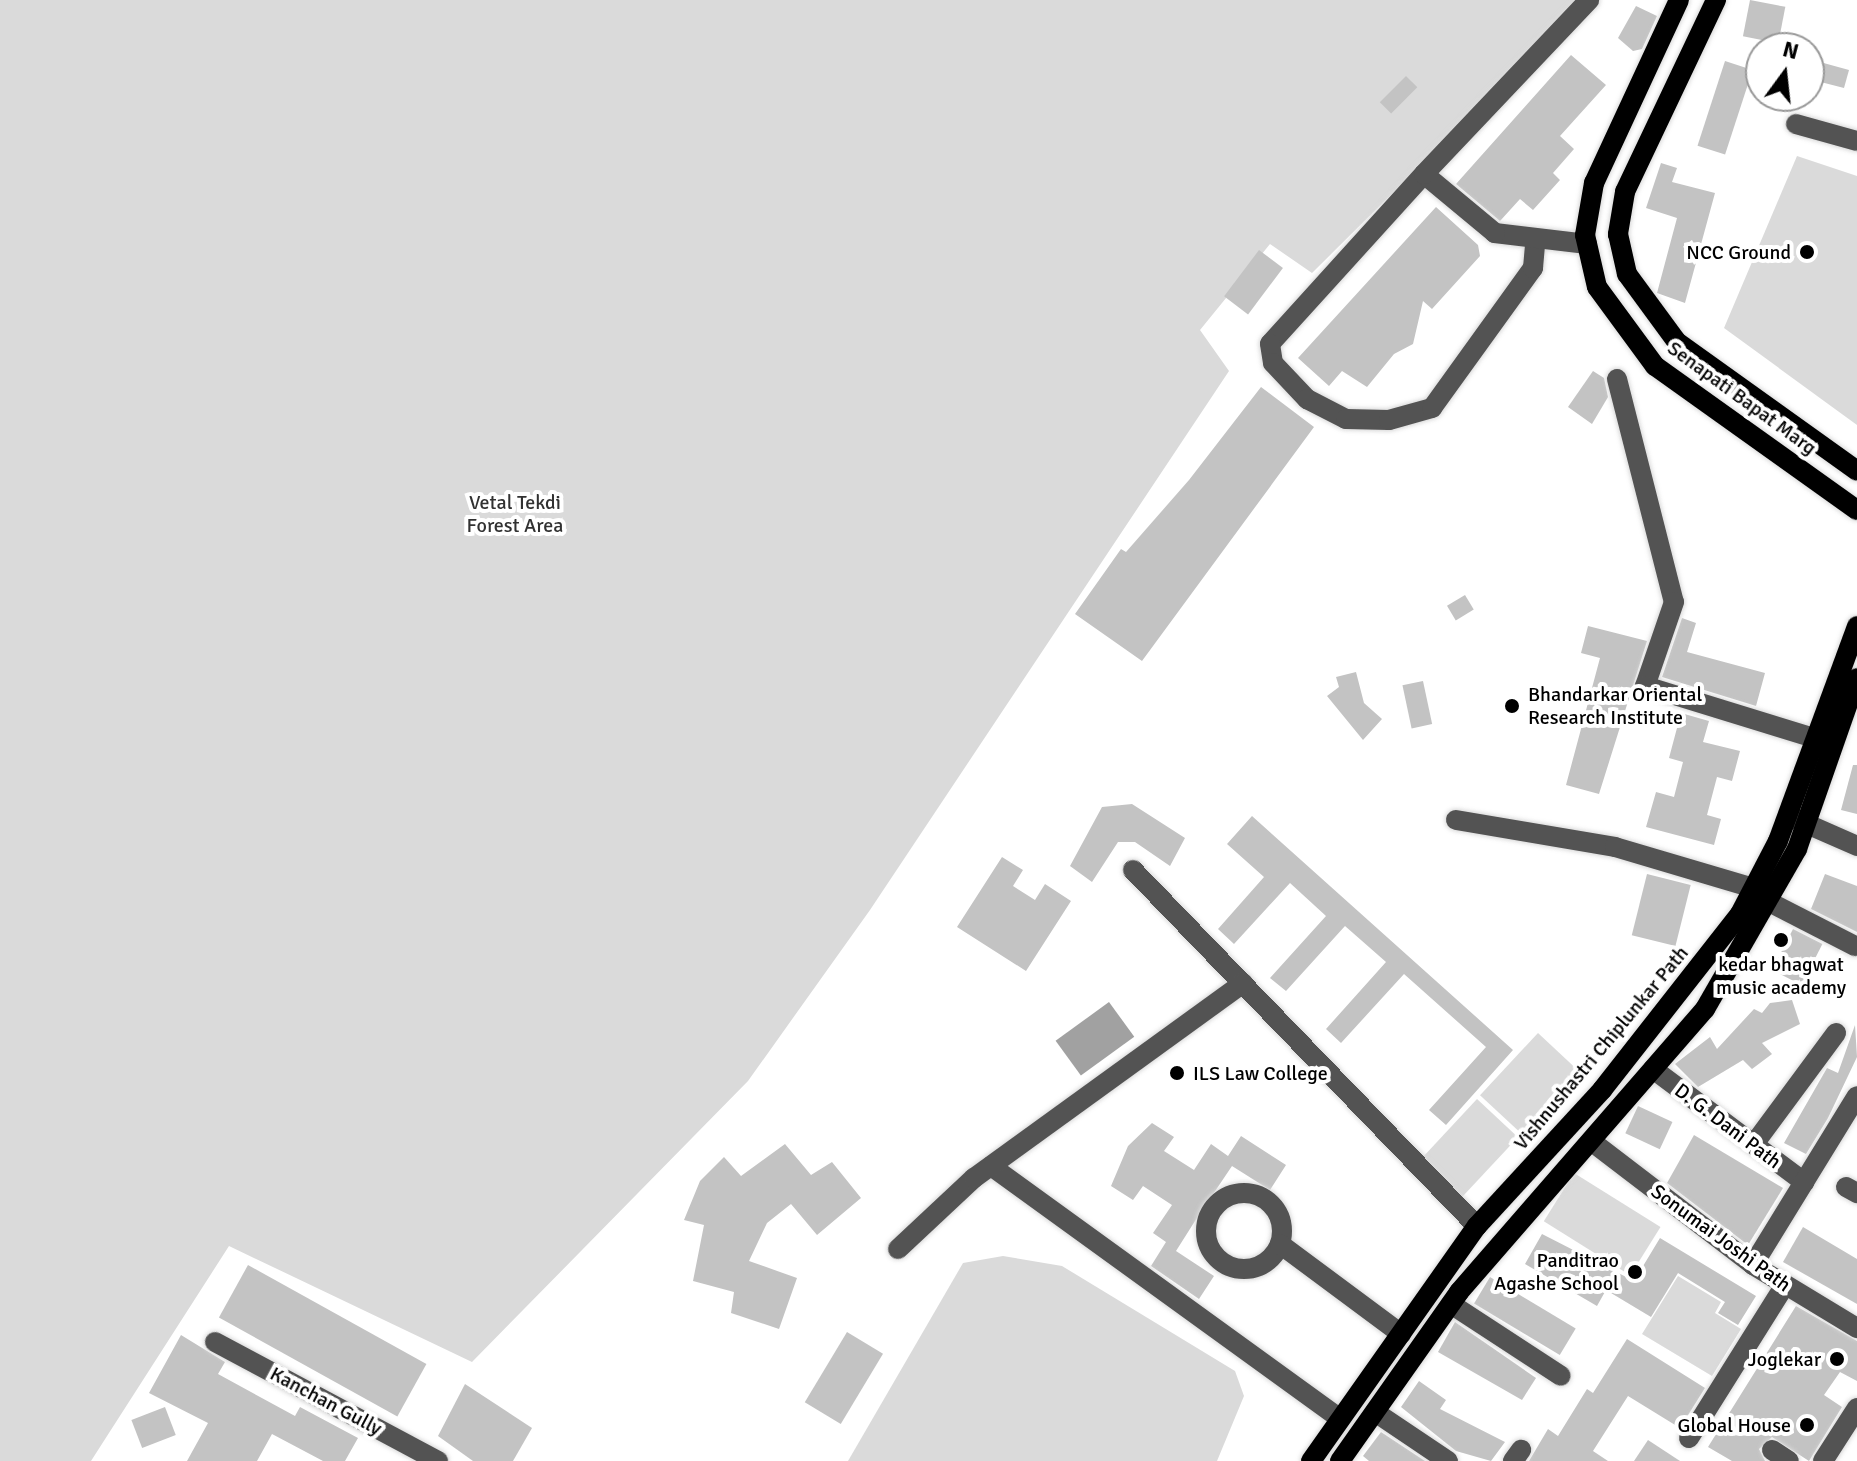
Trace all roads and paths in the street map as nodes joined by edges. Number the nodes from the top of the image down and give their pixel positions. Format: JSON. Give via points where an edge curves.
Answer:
{"nodes":[{"id":1,"x":1589,"y":0,"type":"edge"},
{"id":2,"x":1679,"y":0,"type":"edge"},
{"id":3,"x":1716,"y":0,"type":"edge"},
{"id":4,"x":1796,"y":124,"type":"dead end"},
{"id":5,"x":1857,"y":141,"type":"edge"},
{"id":6,"x":1424,"y":174,"type":"junction"},
{"id":7,"x":1535,"y":243,"type":"junction"},
{"id":8,"x":1587,"y":244,"type":"junction"},
{"id":9,"x":1617,"y":379,"type":"dead end"},
{"id":10,"x":1857,"y":471,"type":"edge"},
{"id":11,"x":1857,"y":510,"type":"edge"},
{"id":12,"x":1857,"y":626,"type":"edge"},
{"id":13,"x":1857,"y":678,"type":"edge"},
{"id":14,"x":1814,"y":738,"type":"junction"},
{"id":15,"x":1796,"y":819,"type":"junction"},
{"id":16,"x":1456,"y":820,"type":"dead end"},
{"id":17,"x":1857,"y":846,"type":"edge"},
{"id":18,"x":1133,"y":870,"type":"dead end"},
{"id":19,"x":1761,"y":895,"type":"junction"},
{"id":20,"x":1855,"y":946,"type":"dead end"},
{"id":21,"x":1243,"y":983,"type":"junction"},
{"id":22,"x":1836,"y":1033,"type":"dead end"},
{"id":23,"x":1653,"y":1069,"type":"junction"},
{"id":24,"x":1857,"y":1096,"type":"edge"},
{"id":25,"x":1591,"y":1141,"type":"junction"},
{"id":26,"x":1754,"y":1144,"type":"junction"},
{"id":27,"x":991,"y":1166,"type":"junction"},
{"id":28,"x":1804,"y":1182,"type":"junction"},
{"id":29,"x":1477,"y":1226,"type":"junction"},
{"id":30,"x":1280,"y":1244,"type":"dead end"},
{"id":31,"x":898,"y":1249,"type":"dead end"},
{"id":32,"x":1753,"y":1265,"type":"junction"},
{"id":33,"x":1785,"y":1285,"type":"junction"},
{"id":34,"x":1451,"y":1304,"type":"junction"},
{"id":35,"x":1857,"y":1328,"type":"edge"},
{"id":36,"x":1401,"y":1334,"type":"junction"},
{"id":37,"x":215,"y":1342,"type":"dead end"},
{"id":38,"x":1561,"y":1376,"type":"dead end"},
{"id":39,"x":1857,"y":1408,"type":"edge"},
{"id":40,"x":1375,"y":1412,"type":"junction"},
{"id":41,"x":1340,"y":1419,"type":"junction"},
{"id":42,"x":1689,"y":1438,"type":"dead end"},
{"id":43,"x":438,"y":1461,"type":"edge"},
{"id":44,"x":1311,"y":1461,"type":"edge"},
{"id":45,"x":1340,"y":1461,"type":"edge"},
{"id":46,"x":1448,"y":1461,"type":"edge"},
{"id":47,"x":1823,"y":1461,"type":"edge"}],
"edges":[{"from":1,"to":6,"type":"street"},
{"from":2,"to":8,"type":"main road","name":"Senapati Bapat Marg","via":[[1599,169]]},
{"from":3,"to":10,"type":"main road","name":"Senapati Bapat Marg","via":[[1625,192],[1618,234],[1627,274],[1677,342]]},
{"from":4,"to":5,"type":"street"},
{"from":6,"to":7,"type":"street","via":[[1495,233]]},
{"from":6,"to":7,"type":"street","via":[[1270,344],[1273,363],[1307,399],[1346,419],[1389,420],[1432,408],[1533,268]]},
{"from":7,"to":8,"type":"street"},
{"from":8,"to":11,"type":"main road","name":"Senapati Bapat Marg","via":[[1597,287],[1634,346],[1676,384]]},
{"from":9,"to":14,"type":"street","via":[[1674,602],[1645,686]]},
{"from":12,"to":14,"type":"main road","name":"Vishnushastri Chiplunkar Path"},
{"from":13,"to":15,"type":"main road","name":"Vishnushastri Chiplunkar Path"},
{"from":14,"to":15,"type":"main road","name":"Vishnushastri Chiplunkar Path"},
{"from":15,"to":17,"type":"street"},
{"from":15,"to":19,"type":"main road","name":"Vishnushastri Chiplunkar Path"},
{"from":16,"to":19,"type":"street","via":[[1615,847]]},
{"from":18,"to":21,"type":"street"},
{"from":19,"to":20,"type":"street"},
{"from":19,"to":23,"type":"main road","name":"Vishnushastri Chiplunkar Path","via":[[1705,1009]]},
{"from":19,"to":29,"type":"main road","name":"Vishnushastri Chiplunkar Path","via":[[1602,1090]]},
{"from":21,"to":27,"type":"street"},
{"from":21,"to":29,"type":"street"},
{"from":22,"to":26,"type":"street"},
{"from":23,"to":25,"type":"main road","name":"Vishnushastri Chiplunkar Path"},
{"from":23,"to":26,"type":"street","name":"D. G. Dani Path"},
{"from":24,"to":28,"type":"street"},
{"from":25,"to":32,"type":"street","name":"Sonumai Joshi Path"},
{"from":25,"to":34,"type":"main road","name":"Vishnushastri Chiplunkar Path"},
{"from":26,"to":28,"type":"street","name":"D. G. Dani Path"},
{"from":27,"to":31,"type":"street"},
{"from":27,"to":41,"type":"street"},
{"from":28,"to":32,"type":"street"},
{"from":29,"to":36,"type":"main road","name":"Vishnushastri Chiplunkar Path"},
{"from":30,"to":36,"type":"street"},
{"from":32,"to":33,"type":"street","name":"Sonumai Joshi Path"},
{"from":33,"to":35,"type":"street","name":"Sonumai Joshi Path"},
{"from":33,"to":42,"type":"street"},
{"from":34,"to":38,"type":"street"},
{"from":34,"to":40,"type":"main road","name":"Vishnushastri Chiplunkar Path"},
{"from":36,"to":41,"type":"main road","name":"Vishnushastri Chiplunkar Path"},
{"from":37,"to":43,"type":"street","name":"Kanchan Gully"},
{"from":39,"to":47,"type":"street"},
{"from":40,"to":45,"type":"main road","name":"Vishnushastri Chiplunkar Path"},
{"from":40,"to":46,"type":"street"},
{"from":41,"to":44,"type":"main road","name":"Vishnushastri Chiplunkar Path"}]}
